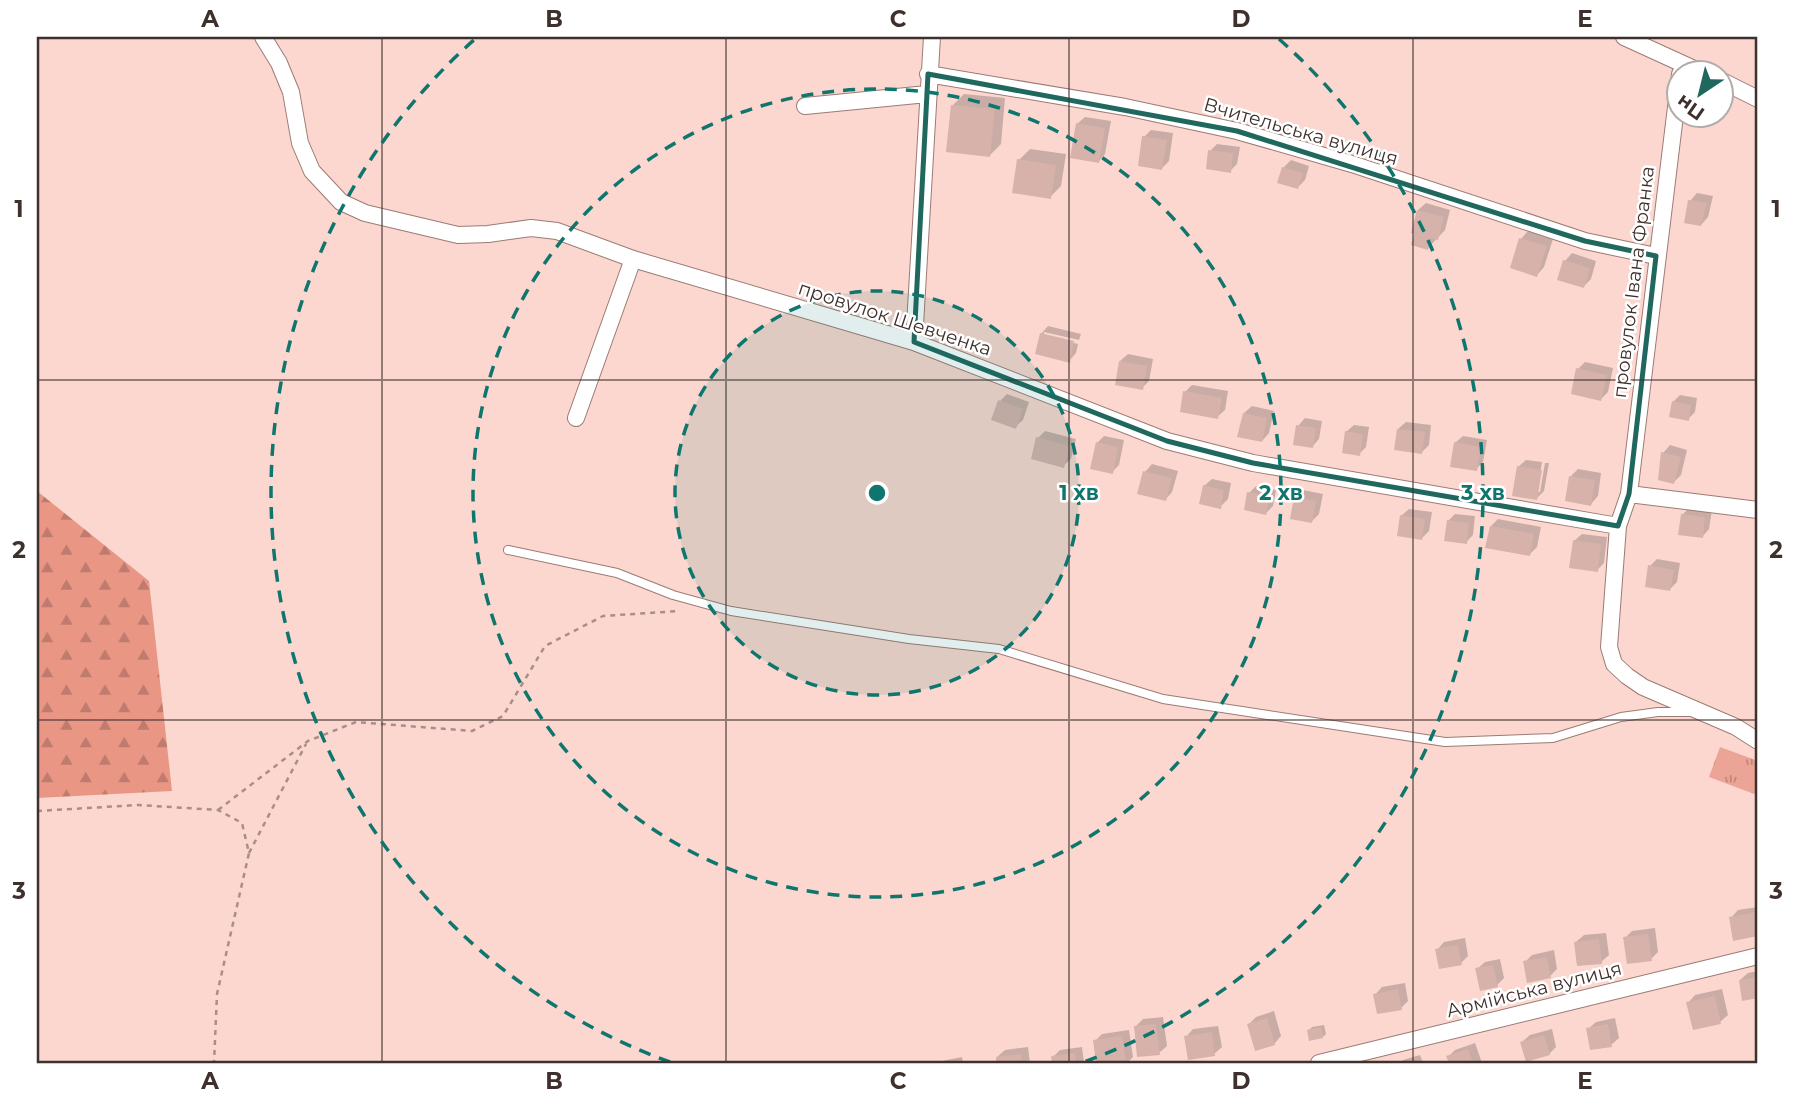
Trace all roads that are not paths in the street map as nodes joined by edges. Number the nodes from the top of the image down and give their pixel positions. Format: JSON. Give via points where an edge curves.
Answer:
{"nodes":[{"id":1,"x":263,"y":37,"type":"edge"},
{"id":2,"x":932,"y":37,"type":"edge"},
{"id":3,"x":1625,"y":37,"type":"edge"},
{"id":4,"x":1666,"y":62,"type":"edge"},
{"id":5,"x":928,"y":74,"type":"junction"},
{"id":6,"x":1736,"y":88,"type":"edge"},
{"id":7,"x":927,"y":94,"type":"junction"},
{"id":8,"x":1758,"y":99,"type":"edge"},
{"id":9,"x":804,"y":106,"type":"dead end"},
{"id":10,"x":1672,"y":130,"type":"edge"},
{"id":11,"x":1656,"y":256,"type":"junction"},
{"id":12,"x":633,"y":259,"type":"junction"},
{"id":13,"x":914,"y":342,"type":"junction"},
{"id":14,"x":576,"y":418,"type":"dead end"},
{"id":15,"x":1629,"y":494,"type":"junction"},
{"id":16,"x":1758,"y":510,"type":"edge"},
{"id":17,"x":1618,"y":526,"type":"junction"},
{"id":18,"x":508,"y":550,"type":"dead end"},
{"id":19,"x":1699,"y":712,"type":"junction"},
{"id":20,"x":1758,"y":741,"type":"edge"},
{"id":21,"x":1758,"y":956,"type":"edge"},
{"id":22,"x":1320,"y":1063,"type":"edge"}],
"edges":[{"from":1,"to":12,"type":"street","name":"провулок Шевченка","via":[[291,92],[300,143],[312,172],[341,202],[365,213],[458,234],[531,228],[557,231]]},
{"from":2,"to":5,"type":"street"},
{"from":3,"to":4,"type":"street"},
{"from":5,"to":7,"type":"street"},
{"from":5,"to":11,"type":"street","name":"Вчительська вулиця","via":[[1237,131],[1585,241]]},
{"from":6,"to":8,"type":"street"},
{"from":7,"to":9,"type":"street"},
{"from":7,"to":13,"type":"street"},
{"from":10,"to":11,"type":"street","name":"провулок Івана Франка"},
{"from":11,"to":15,"type":"street","name":"провулок Івана Франка"},
{"from":12,"to":13,"type":"street","name":"провулок Шевченка"},
{"from":12,"to":14,"type":"street"},
{"from":13,"to":17,"type":"street","name":"провулок Шевченка","via":[[1167,441],[1253,463]]},
{"from":15,"to":16,"type":"street"},
{"from":15,"to":17,"type":"street","name":"провулок Івана Франка"},
{"from":17,"to":19,"type":"street","name":"провулок Івана Франка","via":[[1609,635],[1614,664],[1643,687]]},
{"from":18,"to":19,"type":"lane","via":[[617,573],[731,611],[999,649],[1163,699],[1445,742],[1553,738],[1621,717]]},
{"from":19,"to":20,"type":"street","name":"провулок Івана Франка"},
{"from":21,"to":22,"type":"street","name":"Армійська вулиця"}]}
